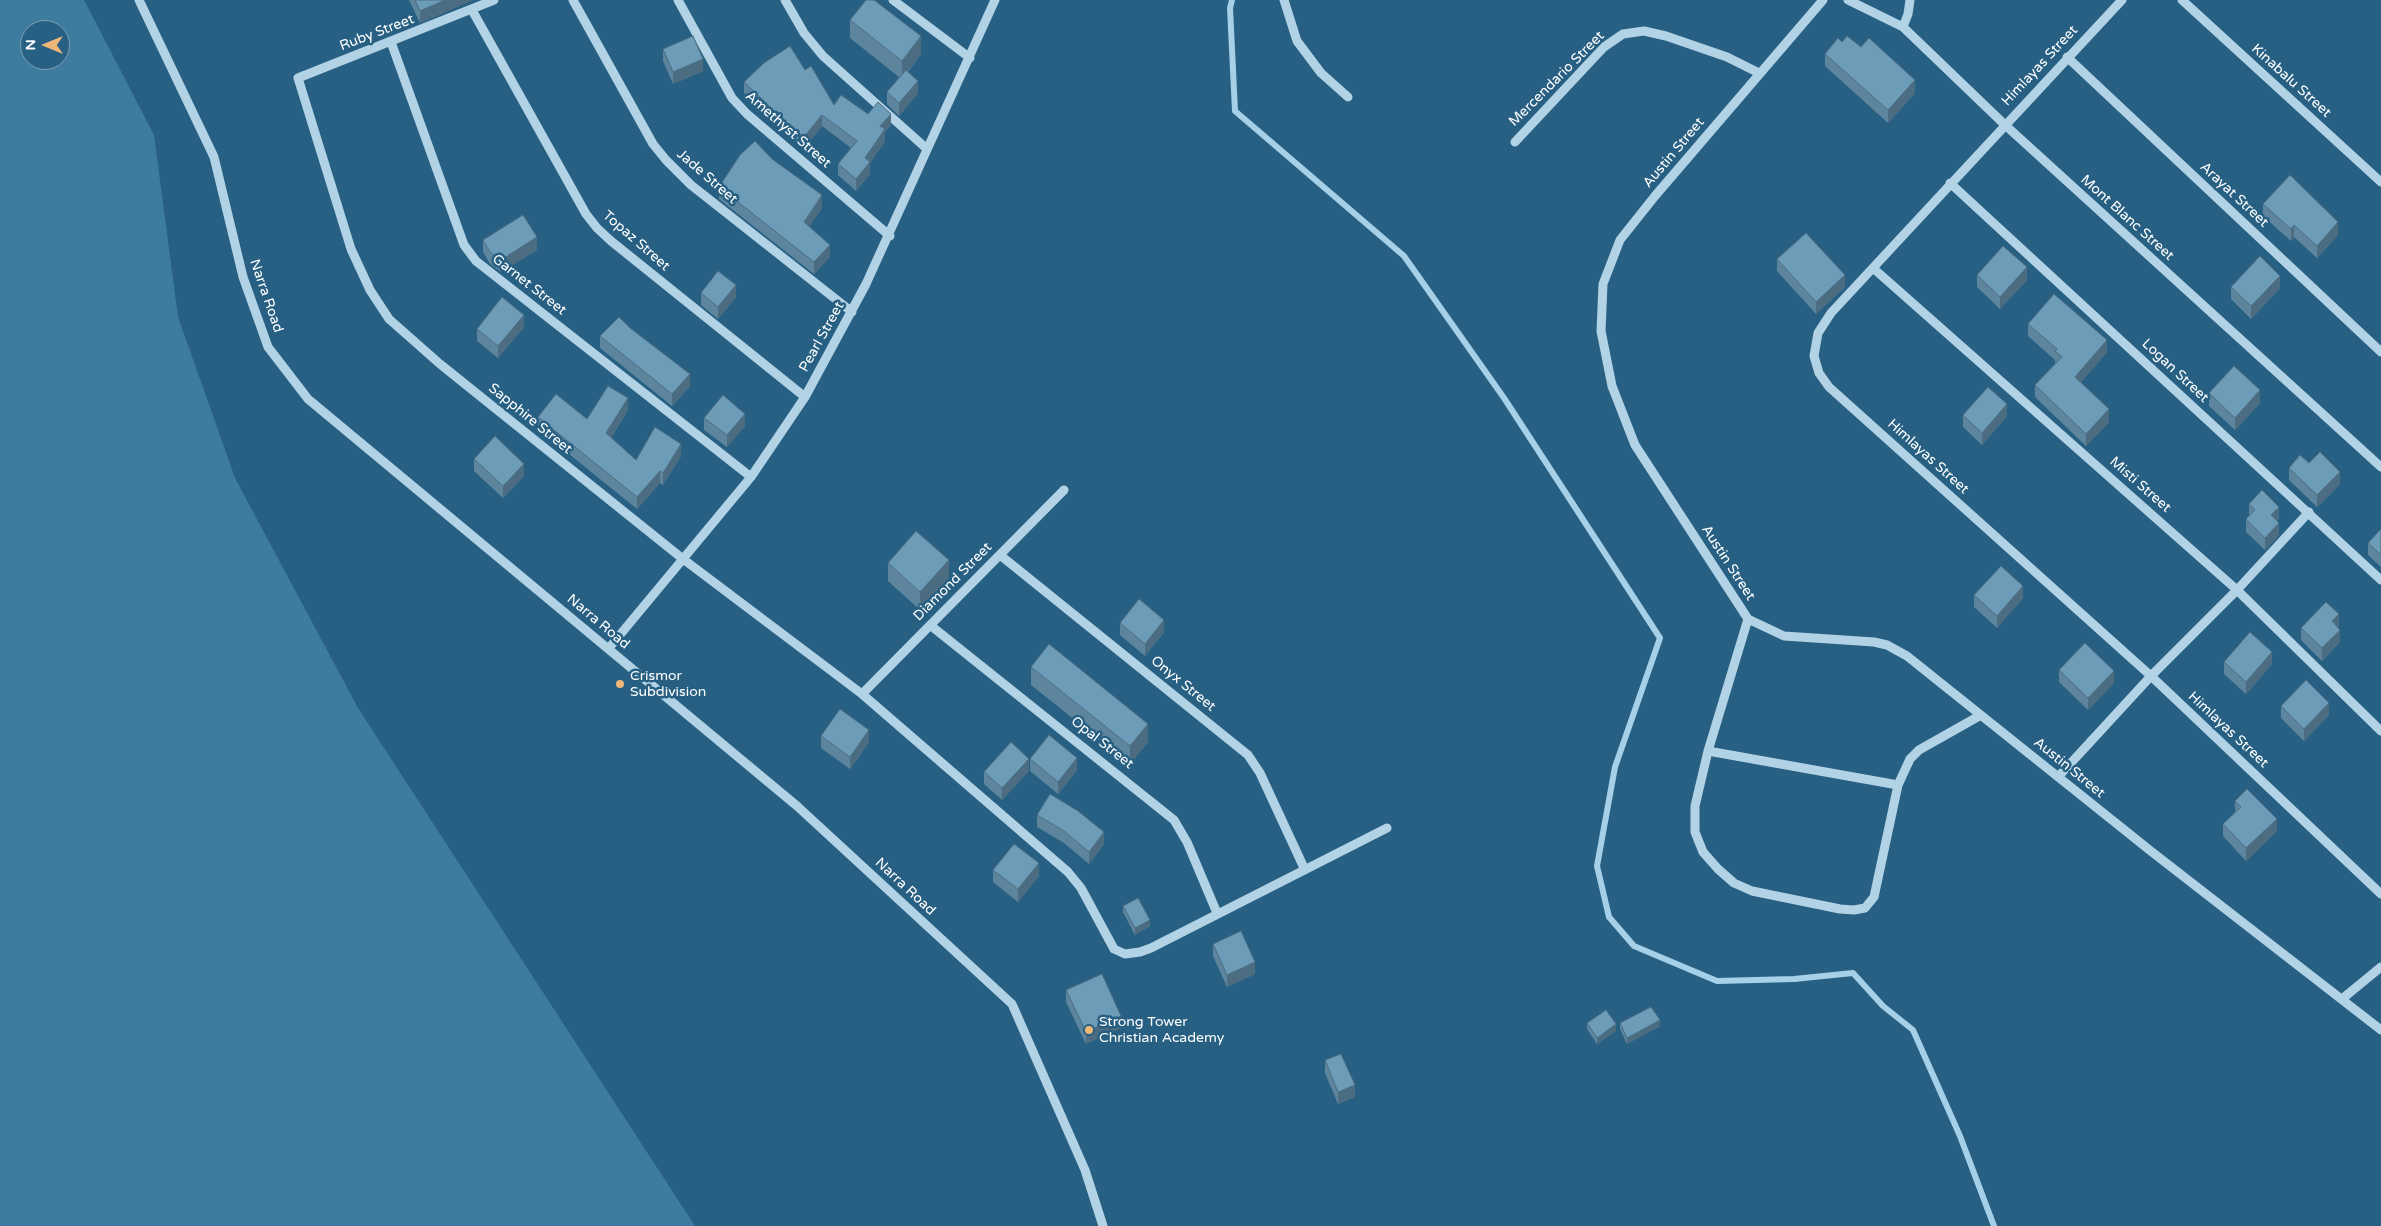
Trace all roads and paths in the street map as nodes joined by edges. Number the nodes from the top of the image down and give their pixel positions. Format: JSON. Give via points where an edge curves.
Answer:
{"nodes":[{"id":1,"x":139,"y":0,"type":"edge"},
{"id":2,"x":494,"y":0,"type":"edge"},
{"id":3,"x":573,"y":0,"type":"edge"},
{"id":4,"x":678,"y":0,"type":"edge"},
{"id":5,"x":785,"y":0,"type":"edge"},
{"id":6,"x":893,"y":0,"type":"edge"},
{"id":7,"x":995,"y":0,"type":"edge"},
{"id":8,"x":1284,"y":0,"type":"edge"},
{"id":9,"x":1823,"y":0,"type":"edge"},
{"id":10,"x":1848,"y":0,"type":"edge"},
{"id":11,"x":1910,"y":0,"type":"edge"},
{"id":12,"x":2122,"y":0,"type":"edge"},
{"id":13,"x":2182,"y":0,"type":"edge"},
{"id":14,"x":472,"y":10,"type":"junction"},
{"id":15,"x":1903,"y":27,"type":"junction"},
{"id":16,"x":391,"y":42,"type":"junction"},
{"id":17,"x":2067,"y":57,"type":"junction"},
{"id":18,"x":970,"y":58,"type":"junction"},
{"id":19,"x":1759,"y":73,"type":"junction"},
{"id":20,"x":298,"y":78,"type":"joint"},
{"id":21,"x":1348,"y":98,"type":"dead end"},
{"id":22,"x":2004,"y":124,"type":"junction"},
{"id":23,"x":1515,"y":142,"type":"dead end"},
{"id":24,"x":927,"y":149,"type":"junction"},
{"id":25,"x":2381,"y":182,"type":"edge"},
{"id":26,"x":1950,"y":183,"type":"junction"},
{"id":27,"x":890,"y":236,"type":"junction"},
{"id":28,"x":1873,"y":268,"type":"junction"},
{"id":29,"x":852,"y":312,"type":"junction"},
{"id":30,"x":2381,"y":352,"type":"edge"},
{"id":31,"x":805,"y":397,"type":"junction"},
{"id":32,"x":2381,"y":466,"type":"edge"},
{"id":33,"x":751,"y":477,"type":"junction"},
{"id":34,"x":1064,"y":490,"type":"dead end"},
{"id":35,"x":2308,"y":512,"type":"junction"},
{"id":36,"x":1000,"y":555,"type":"junction"},
{"id":37,"x":683,"y":559,"type":"junction"},
{"id":38,"x":2381,"y":580,"type":"edge"},
{"id":39,"x":2237,"y":590,"type":"junction"},
{"id":40,"x":1748,"y":619,"type":"junction"},
{"id":41,"x":930,"y":625,"type":"junction"},
{"id":42,"x":609,"y":648,"type":"junction"},
{"id":43,"x":2151,"y":676,"type":"junction"},
{"id":44,"x":862,"y":694,"type":"junction"},
{"id":45,"x":1981,"y":715,"type":"junction"},
{"id":46,"x":2381,"y":731,"type":"edge"},
{"id":47,"x":1708,"y":751,"type":"junction"},
{"id":48,"x":2058,"y":777,"type":"junction"},
{"id":49,"x":1898,"y":785,"type":"junction"},
{"id":50,"x":1387,"y":828,"type":"dead end"},
{"id":51,"x":1305,"y":870,"type":"junction"},
{"id":52,"x":2381,"y":894,"type":"edge"},
{"id":53,"x":1217,"y":913,"type":"junction"},
{"id":54,"x":2381,"y":967,"type":"edge"},
{"id":55,"x":2342,"y":999,"type":"junction"},
{"id":56,"x":2381,"y":1030,"type":"edge"},
{"id":57,"x":1103,"y":1226,"type":"edge"}],
"edges":[{"from":1,"to":42,"type":"street","name":"Narra Road","via":[[214,157],[243,277],[268,347],[308,399]]},
{"from":2,"to":14,"type":"street","name":"Ruby Street"},
{"from":3,"to":29,"type":"street","name":"Jade Street","via":[[666,160],[691,185]]},
{"from":4,"to":27,"type":"street","name":"Amethyst Street","via":[[732,98]]},
{"from":5,"to":24,"type":"street","via":[[804,33],[823,56]]},
{"from":6,"to":18,"type":"street"},
{"from":7,"to":18,"type":"street","name":"Pearl Street"},
{"from":8,"to":21,"type":"street","via":[[1297,41],[1321,73]]},
{"from":9,"to":19,"type":"street","name":"Austin Street"},
{"from":10,"to":15,"type":"street","name":"Mont Blanc Street"},
{"from":11,"to":15,"type":"street"},
{"from":12,"to":17,"type":"street","name":"Himlayas Street"},
{"from":13,"to":25,"type":"street","name":"Kinabalu Street"},
{"from":14,"to":16,"type":"street","name":"Ruby Street"},
{"from":14,"to":31,"type":"street","name":"Topaz Street","via":[[586,214],[597,228]]},
{"from":15,"to":22,"type":"street","name":"Mont Blanc Street"},
{"from":16,"to":20,"type":"street","name":"Ruby Street"},
{"from":16,"to":33,"type":"street","name":"Garnet Street","via":[[464,245],[476,261]]},
{"from":17,"to":22,"type":"street","name":"Himlayas Street"},
{"from":17,"to":30,"type":"street","name":"Arayat Street"},
{"from":18,"to":24,"type":"street","name":"Pearl Street"},
{"from":19,"to":23,"type":"street","name":"Mercendario Street","via":[[1727,57],[1666,36],[1644,31],[1623,34],[1604,47]]},
{"from":19,"to":40,"type":"street","name":"Austin Street","via":[[1620,240],[1603,284],[1601,331],[1612,386],[1635,445]]},
{"from":20,"to":37,"type":"street","name":"Sapphire Street","via":[[351,249],[370,290],[389,319],[440,364]]},
{"from":22,"to":26,"type":"street","name":"Himlayas Street"},
{"from":22,"to":32,"type":"street","name":"Mont Blanc Street"},
{"from":24,"to":27,"type":"street","name":"Pearl Street"},
{"from":26,"to":28,"type":"street","name":"Himlayas Street"},
{"from":26,"to":35,"type":"street","name":"Logan Street"},
{"from":27,"to":29,"type":"street","name":"Pearl Street"},
{"from":28,"to":39,"type":"street","name":"Misti Street"},
{"from":28,"to":43,"type":"street","name":"Himlayas Street","via":[[1831,313],[1818,333],[1814,356],[1819,373],[1829,387]]},
{"from":29,"to":31,"type":"street","name":"Pearl Street"},
{"from":31,"to":33,"type":"street","name":"Pearl Street"},
{"from":33,"to":37,"type":"street","name":"Pearl Street"},
{"from":34,"to":36,"type":"street","name":"Diamond Street"},
{"from":35,"to":38,"type":"street","name":"Logan Street"},
{"from":35,"to":39,"type":"street"},
{"from":36,"to":41,"type":"street","name":"Diamond Street"},
{"from":36,"to":51,"type":"street","name":"Onyx Street","via":[[1248,755],[1260,773]]},
{"from":37,"to":42,"type":"street","name":"Pearl Street"},
{"from":37,"to":44,"type":"street","name":"Sapphire Street"},
{"from":39,"to":43,"type":"street"},
{"from":39,"to":46,"type":"street","name":"Misti Street"},
{"from":40,"to":45,"type":"street","name":"Austin Street","via":[[1784,636],[1887,645],[1907,656]]},
{"from":40,"to":47,"type":"street"},
{"from":41,"to":44,"type":"street","name":"Diamond Street"},
{"from":41,"to":53,"type":"street","name":"Opal Street","via":[[1174,820],[1187,842]]},
{"from":42,"to":57,"type":"street","name":"Narra Road","via":[[797,806],[1012,1004],[1085,1170]]},
{"from":43,"to":48,"type":"street"},
{"from":43,"to":52,"type":"street","name":"Himlayas Street"},
{"from":44,"to":53,"type":"street","name":"Sapphire Street","via":[[1068,872],[1081,888],[1114,949],[1125,954],[1140,952]]},
{"from":45,"to":48,"type":"street","name":"Austin Street"},
{"from":45,"to":49,"type":"street","via":[[1919,750],[1910,759]]},
{"from":47,"to":49,"type":"street"},
{"from":47,"to":49,"type":"street","via":[[1696,806],[1696,832],[1703,852],[1734,883],[1752,891],[1840,909],[1865,908],[1874,897]]},
{"from":48,"to":55,"type":"street","name":"Austin Street"},
{"from":50,"to":51,"type":"street"},
{"from":51,"to":53,"type":"street"},
{"from":54,"to":55,"type":"street"},
{"from":55,"to":56,"type":"street","name":"Austin Street"}]}
